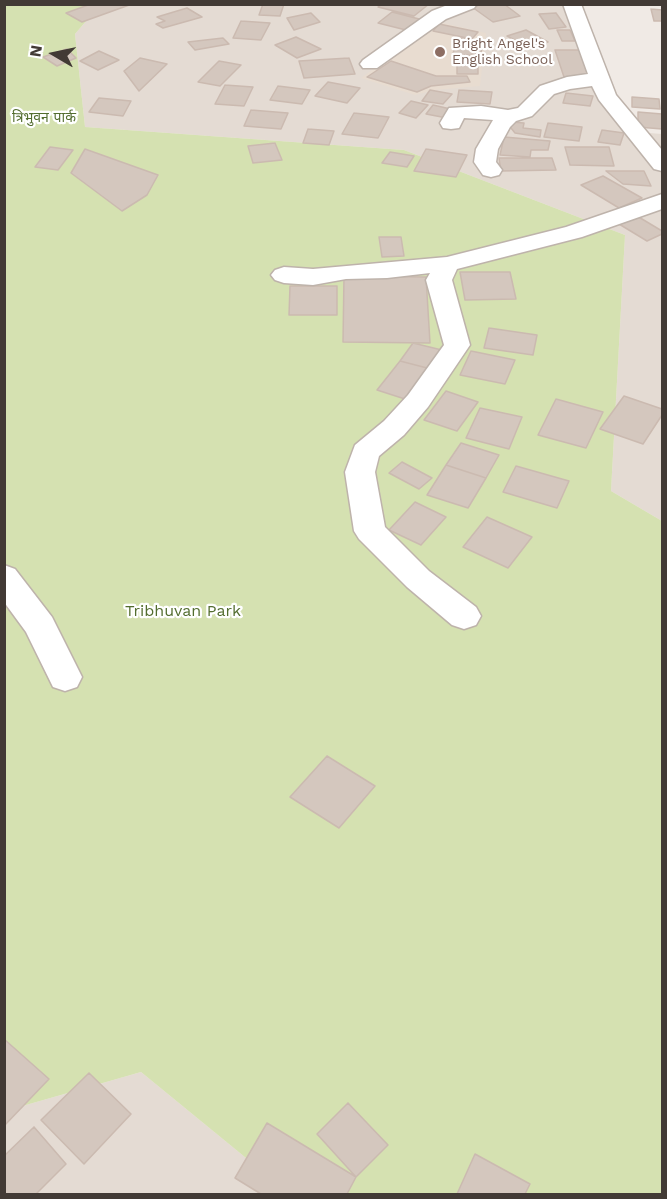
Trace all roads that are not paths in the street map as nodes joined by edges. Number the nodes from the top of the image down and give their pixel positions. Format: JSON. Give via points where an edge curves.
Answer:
{"nodes":[{"id":1,"x":468,"y":4,"type":"edge"},
{"id":2,"x":572,"y":4,"type":"edge"},
{"id":3,"x":370,"y":64,"type":"dead end"},
{"id":4,"x":600,"y":78,"type":"junction"},
{"id":5,"x":509,"y":117,"type":"junction"},
{"id":6,"x":451,"y":123,"type":"dead end"},
{"id":7,"x":663,"y":164,"type":"edge"},
{"id":8,"x":491,"y":170,"type":"dead end"},
{"id":9,"x":663,"y":201,"type":"edge"},
{"id":10,"x":447,"y":264,"type":"junction"},
{"id":11,"x":284,"y":275,"type":"dead end"},
{"id":12,"x":4,"y":578,"type":"edge"},
{"id":13,"x":464,"y":616,"type":"dead end"},
{"id":14,"x":65,"y":677,"type":"dead end"}],
"edges":[{"from":1,"to":3,"type":"street","via":[[439,15]]},
{"from":2,"to":4,"type":"street"},
{"from":4,"to":5,"type":"street","via":[[547,90],[525,112]]},
{"from":4,"to":7,"type":"street","via":[[606,96]]},
{"from":5,"to":6,"type":"street","via":[[456,112]]},
{"from":5,"to":8,"type":"street","via":[[487,149],[485,162]]},
{"from":9,"to":10,"type":"street","via":[[574,232]]},
{"from":10,"to":11,"type":"street","via":[[314,277]]},
{"from":10,"to":13,"type":"street","via":[[439,280],[458,345],[418,401],[365,452],[360,472],[370,531],[418,579]]},
{"from":12,"to":14,"type":"street","via":[[40,626]]}]}
